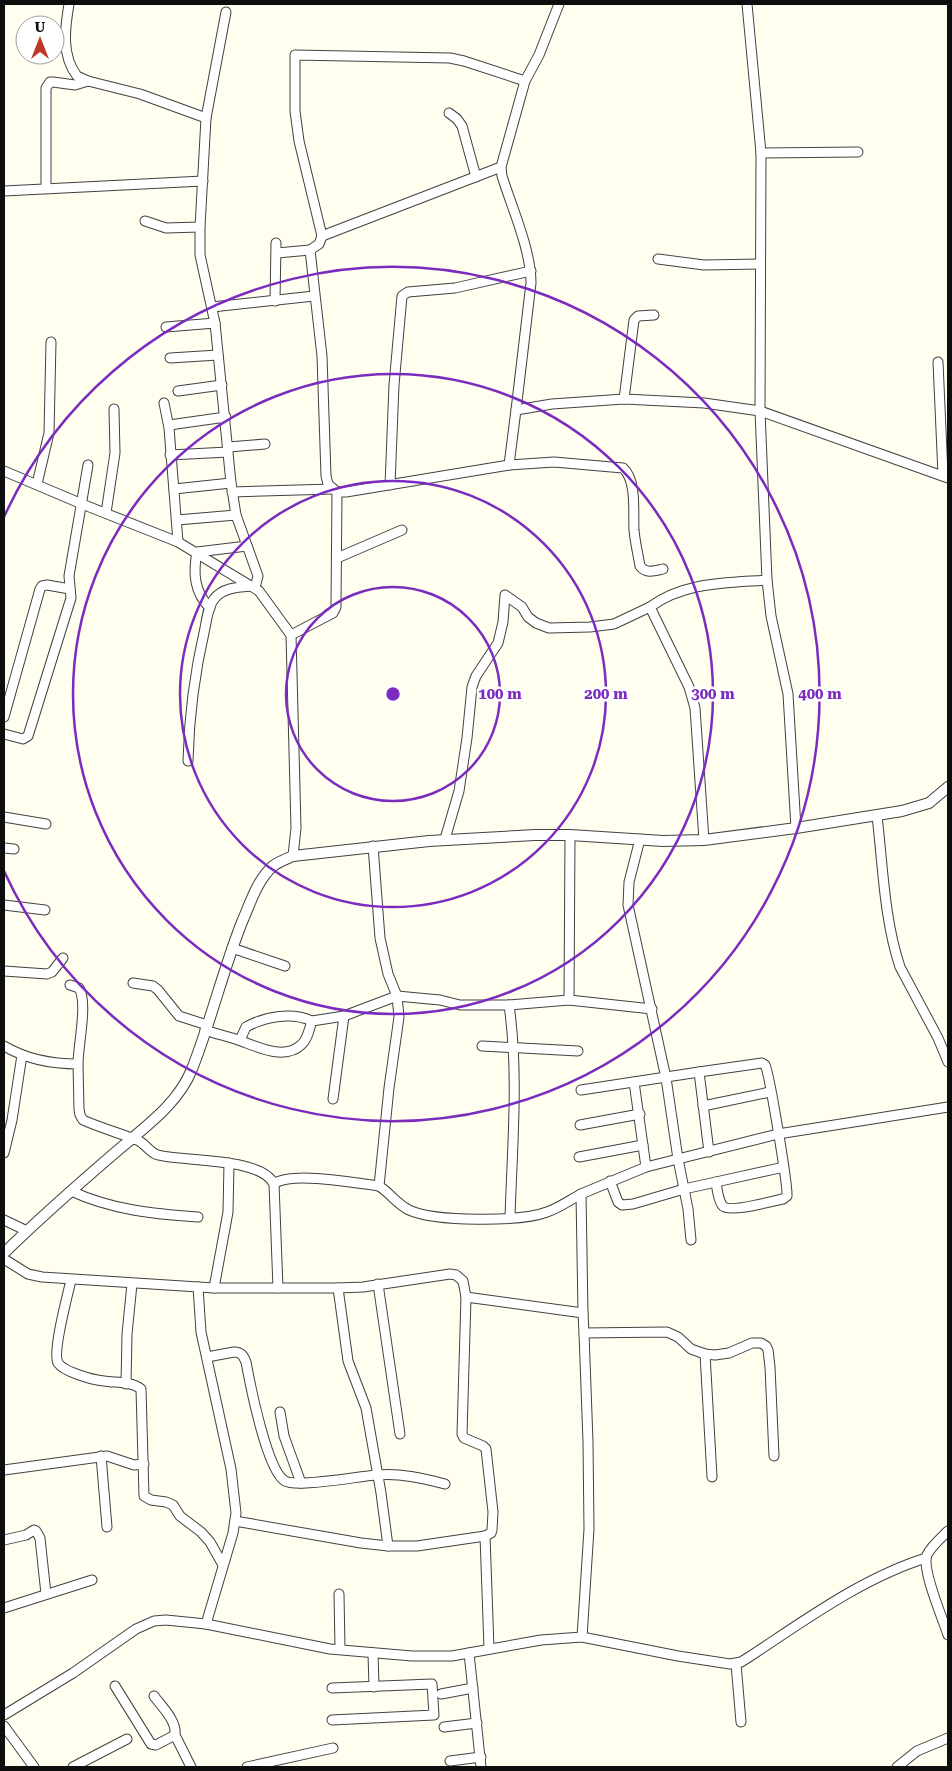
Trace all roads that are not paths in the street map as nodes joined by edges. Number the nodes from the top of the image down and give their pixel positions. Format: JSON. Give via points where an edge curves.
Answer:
{"nodes":[{"id":1,"x":69,"y":4,"type":"edge"},
{"id":2,"x":559,"y":4,"type":"edge"},
{"id":3,"x":748,"y":4,"type":"edge"},
{"id":4,"x":226,"y":12,"type":"dead end"},
{"id":5,"x":88,"y":81,"type":"junction"},
{"id":6,"x":525,"y":81,"type":"junction"},
{"id":7,"x":449,"y":113,"type":"dead end"},
{"id":8,"x":206,"y":118,"type":"junction"},
{"id":9,"x":858,"y":152,"type":"dead end"},
{"id":10,"x":761,"y":154,"type":"junction"},
{"id":11,"x":501,"y":167,"type":"junction"},
{"id":12,"x":476,"y":177,"type":"junction"},
{"id":13,"x":203,"y":181,"type":"junction"},
{"id":14,"x":46,"y":188,"type":"junction"},
{"id":15,"x":4,"y":190,"type":"edge"},
{"id":16,"x":145,"y":221,"type":"dead end"},
{"id":17,"x":200,"y":228,"type":"junction"},
{"id":18,"x":322,"y":236,"type":"junction"},
{"id":19,"x":276,"y":243,"type":"dead end"},
{"id":20,"x":310,"y":250,"type":"junction"},
{"id":21,"x":277,"y":252,"type":"junction"},
{"id":22,"x":658,"y":259,"type":"dead end"},
{"id":23,"x":760,"y":264,"type":"junction"},
{"id":24,"x":531,"y":271,"type":"junction"},
{"id":25,"x":314,"y":296,"type":"junction"},
{"id":26,"x":275,"y":301,"type":"junction"},
{"id":27,"x":212,"y":307,"type":"junction"},
{"id":28,"x":654,"y":315,"type":"dead end"},
{"id":29,"x":215,"y":324,"type":"junction"},
{"id":30,"x":166,"y":327,"type":"dead end"},
{"id":31,"x":51,"y":342,"type":"dead end"},
{"id":32,"x":218,"y":355,"type":"junction"},
{"id":33,"x":170,"y":358,"type":"dead end"},
{"id":34,"x":938,"y":362,"type":"dead end"},
{"id":35,"x":222,"y":385,"type":"junction"},
{"id":36,"x":178,"y":391,"type":"dead end"},
{"id":37,"x":624,"y":399,"type":"junction"},
{"id":38,"x":164,"y":403,"type":"dead end"},
{"id":39,"x":114,"y":409,"type":"dead end"},
{"id":40,"x":516,"y":410,"type":"junction"},
{"id":41,"x":760,"y":411,"type":"junction"},
{"id":42,"x":226,"y":417,"type":"junction"},
{"id":43,"x":169,"y":424,"type":"junction"},
{"id":44,"x":265,"y":444,"type":"dead end"},
{"id":45,"x":228,"y":449,"type":"junction"},
{"id":46,"x":170,"y":455,"type":"junction"},
{"id":47,"x":88,"y":465,"type":"dead end"},
{"id":48,"x":509,"y":465,"type":"junction"},
{"id":49,"x":4,"y":472,"type":"edge"},
{"id":50,"x":946,"y":477,"type":"edge"},
{"id":51,"x":37,"y":484,"type":"junction"},
{"id":52,"x":390,"y":485,"type":"junction"},
{"id":53,"x":232,"y":487,"type":"junction"},
{"id":54,"x":174,"y":489,"type":"junction"},
{"id":55,"x":335,"y":490,"type":"junction"},
{"id":56,"x":82,"y":504,"type":"junction"},
{"id":57,"x":106,"y":512,"type":"junction"},
{"id":58,"x":236,"y":515,"type":"junction"},
{"id":59,"x":177,"y":520,"type":"junction"},
{"id":60,"x":402,"y":530,"type":"dead end"},
{"id":61,"x":178,"y":542,"type":"junction"},
{"id":62,"x":247,"y":546,"type":"junction"},
{"id":63,"x":197,"y":552,"type":"junction"},
{"id":64,"x":337,"y":558,"type":"junction"},
{"id":65,"x":663,"y":568,"type":"dead end"},
{"id":66,"x":767,"y":580,"type":"junction"},
{"id":67,"x":253,"y":586,"type":"junction"},
{"id":68,"x":70,"y":589,"type":"junction"},
{"id":69,"x":650,"y":607,"type":"junction"},
{"id":70,"x":210,"y":608,"type":"junction"},
{"id":71,"x":291,"y":635,"type":"junction"},
{"id":72,"x":4,"y":717,"type":"edge"},
{"id":73,"x":4,"y":734,"type":"edge"},
{"id":74,"x":188,"y":761,"type":"dead end"},
{"id":75,"x":948,"y":787,"type":"edge"},
{"id":76,"x":876,"y":816,"type":"junction"},
{"id":77,"x":4,"y":817,"type":"edge"},
{"id":78,"x":46,"y":824,"type":"dead end"},
{"id":79,"x":796,"y":828,"type":"junction"},
{"id":80,"x":570,"y":835,"type":"junction"},
{"id":81,"x":640,"y":839,"type":"junction"},
{"id":82,"x":445,"y":840,"type":"junction"},
{"id":83,"x":704,"y":840,"type":"junction"},
{"id":84,"x":373,"y":846,"type":"junction"},
{"id":85,"x":4,"y":848,"type":"edge"},
{"id":86,"x":14,"y":849,"type":"dead end"},
{"id":87,"x":293,"y":856,"type":"junction"},
{"id":88,"x":4,"y":905,"type":"edge"},
{"id":89,"x":44,"y":910,"type":"dead end"},
{"id":90,"x":232,"y":948,"type":"junction"},
{"id":91,"x":63,"y":958,"type":"dead end"},
{"id":92,"x":285,"y":966,"type":"dead end"},
{"id":93,"x":4,"y":971,"type":"edge"},
{"id":94,"x":133,"y":983,"type":"dead end"},
{"id":95,"x":70,"y":985,"type":"dead end"},
{"id":96,"x":397,"y":996,"type":"junction"},
{"id":97,"x":569,"y":1000,"type":"junction"},
{"id":98,"x":510,"y":1005,"type":"junction"},
{"id":99,"x":652,"y":1009,"type":"junction"},
{"id":100,"x":344,"y":1016,"type":"junction"},
{"id":101,"x":312,"y":1021,"type":"junction"},
{"id":102,"x":206,"y":1028,"type":"junction"},
{"id":103,"x":240,"y":1040,"type":"junction"},
{"id":104,"x":4,"y":1046,"type":"edge"},
{"id":105,"x":482,"y":1046,"type":"dead end"},
{"id":106,"x":513,"y":1048,"type":"junction"},
{"id":107,"x":578,"y":1051,"type":"dead end"},
{"id":108,"x":22,"y":1055,"type":"junction"},
{"id":109,"x":948,"y":1060,"type":"edge"},
{"id":110,"x":78,"y":1064,"type":"junction"},
{"id":111,"x":699,"y":1072,"type":"junction"},
{"id":112,"x":666,"y":1078,"type":"junction"},
{"id":113,"x":634,"y":1082,"type":"junction"},
{"id":114,"x":581,"y":1090,"type":"dead end"},
{"id":115,"x":770,"y":1092,"type":"junction"},
{"id":116,"x":333,"y":1099,"type":"dead end"},
{"id":117,"x":704,"y":1106,"type":"junction"},
{"id":118,"x":948,"y":1107,"type":"edge"},
{"id":119,"x":640,"y":1114,"type":"junction"},
{"id":120,"x":580,"y":1125,"type":"dead end"},
{"id":121,"x":778,"y":1134,"type":"junction"},
{"id":122,"x":131,"y":1138,"type":"junction"},
{"id":123,"x":643,"y":1145,"type":"junction"},
{"id":124,"x":710,"y":1152,"type":"junction"},
{"id":125,"x":4,"y":1153,"type":"edge"},
{"id":126,"x":579,"y":1157,"type":"dead end"},
{"id":127,"x":678,"y":1159,"type":"junction"},
{"id":128,"x":229,"y":1163,"type":"junction"},
{"id":129,"x":784,"y":1166,"type":"junction"},
{"id":130,"x":646,"y":1167,"type":"junction"},
{"id":131,"x":610,"y":1181,"type":"junction"},
{"id":132,"x":716,"y":1182,"type":"junction"},
{"id":133,"x":274,"y":1184,"type":"junction"},
{"id":134,"x":379,"y":1186,"type":"junction"},
{"id":135,"x":684,"y":1189,"type":"junction"},
{"id":136,"x":71,"y":1191,"type":"junction"},
{"id":137,"x":581,"y":1194,"type":"junction"},
{"id":138,"x":198,"y":1217,"type":"dead end"},
{"id":139,"x":510,"y":1218,"type":"junction"},
{"id":140,"x":4,"y":1220,"type":"edge"},
{"id":141,"x":27,"y":1231,"type":"junction"},
{"id":142,"x":691,"y":1240,"type":"dead end"},
{"id":143,"x":4,"y":1254,"type":"edge"},
{"id":144,"x":4,"y":1259,"type":"edge"},
{"id":145,"x":71,"y":1280,"type":"junction"},
{"id":146,"x":132,"y":1284,"type":"junction"},
{"id":147,"x":378,"y":1284,"type":"junction"},
{"id":148,"x":198,"y":1287,"type":"junction"},
{"id":149,"x":214,"y":1288,"type":"junction"},
{"id":150,"x":278,"y":1288,"type":"junction"},
{"id":151,"x":338,"y":1288,"type":"junction"},
{"id":152,"x":466,"y":1297,"type":"junction"},
{"id":153,"x":583,"y":1313,"type":"junction"},
{"id":154,"x":584,"y":1333,"type":"junction"},
{"id":155,"x":704,"y":1354,"type":"junction"},
{"id":156,"x":207,"y":1357,"type":"junction"},
{"id":157,"x":126,"y":1384,"type":"junction"},
{"id":158,"x":280,"y":1412,"type":"dead end"},
{"id":159,"x":400,"y":1434,"type":"dead end"},
{"id":160,"x":101,"y":1456,"type":"junction"},
{"id":161,"x":774,"y":1456,"type":"dead end"},
{"id":162,"x":144,"y":1464,"type":"junction"},
{"id":163,"x":4,"y":1470,"type":"edge"},
{"id":164,"x":377,"y":1474,"type":"junction"},
{"id":165,"x":712,"y":1477,"type":"dead end"},
{"id":166,"x":301,"y":1483,"type":"junction"},
{"id":167,"x":445,"y":1484,"type":"dead end"},
{"id":168,"x":235,"y":1521,"type":"junction"},
{"id":169,"x":107,"y":1527,"type":"dead end"},
{"id":170,"x":948,"y":1531,"type":"edge"},
{"id":171,"x":485,"y":1536,"type":"junction"},
{"id":172,"x":4,"y":1540,"type":"edge"},
{"id":173,"x":388,"y":1546,"type":"junction"},
{"id":174,"x":926,"y":1558,"type":"junction"},
{"id":175,"x":223,"y":1565,"type":"junction"},
{"id":176,"x":92,"y":1580,"type":"dead end"},
{"id":177,"x":46,"y":1594,"type":"junction"},
{"id":178,"x":339,"y":1594,"type":"dead end"},
{"id":179,"x":4,"y":1608,"type":"edge"},
{"id":180,"x":206,"y":1624,"type":"junction"},
{"id":181,"x":948,"y":1635,"type":"edge"},
{"id":182,"x":582,"y":1637,"type":"junction"},
{"id":183,"x":489,"y":1648,"type":"junction"},
{"id":184,"x":340,"y":1649,"type":"junction"},
{"id":185,"x":373,"y":1653,"type":"junction"},
{"id":186,"x":468,"y":1653,"type":"junction"},
{"id":187,"x":736,"y":1664,"type":"junction"},
{"id":188,"x":115,"y":1686,"type":"dead end"},
{"id":189,"x":374,"y":1687,"type":"junction"},
{"id":190,"x":332,"y":1688,"type":"dead end"},
{"id":191,"x":473,"y":1688,"type":"junction"},
{"id":192,"x":441,"y":1694,"type":"dead end"},
{"id":193,"x":154,"y":1696,"type":"dead end"},
{"id":194,"x":4,"y":1715,"type":"edge"},
{"id":195,"x":332,"y":1720,"type":"dead end"},
{"id":196,"x":741,"y":1722,"type":"dead end"},
{"id":197,"x":477,"y":1723,"type":"junction"},
{"id":198,"x":4,"y":1726,"type":"edge"},
{"id":199,"x":444,"y":1726,"type":"dead end"},
{"id":200,"x":174,"y":1735,"type":"junction"},
{"id":201,"x":948,"y":1738,"type":"edge"},
{"id":202,"x":127,"y":1739,"type":"dead end"},
{"id":203,"x":333,"y":1748,"type":"dead end"},
{"id":204,"x":481,"y":1757,"type":"junction"},
{"id":205,"x":450,"y":1761,"type":"dead end"},
{"id":206,"x":286,"y":1763,"type":"edge"},
{"id":207,"x":34,"y":1767,"type":"edge"},
{"id":208,"x":73,"y":1767,"type":"edge"},
{"id":209,"x":191,"y":1767,"type":"edge"},
{"id":210,"x":247,"y":1767,"type":"edge"},
{"id":211,"x":481,"y":1767,"type":"edge"},
{"id":212,"x":897,"y":1767,"type":"edge"}],
"edges":[{"from":1,"to":5,"type":"street","via":[[65,47],[74,72]]},
{"from":2,"to":6,"type":"street"},
{"from":3,"to":10,"type":"street"},
{"from":4,"to":8,"type":"street"},
{"from":5,"to":8,"type":"street","via":[[140,94]]},
{"from":5,"to":14,"type":"street","via":[[75,85],[50,82],[46,88]]},
{"from":6,"to":11,"type":"street"},
{"from":6,"to":18,"type":"street","via":[[450,58],[295,54],[295,111],[299,141]]},
{"from":7,"to":12,"type":"street","via":[[462,126]]},
{"from":8,"to":13,"type":"street"},
{"from":9,"to":10,"type":"street"},
{"from":10,"to":23,"type":"street"},
{"from":11,"to":12,"type":"street"},
{"from":11,"to":24,"type":"street"},
{"from":12,"to":18,"type":"street"},
{"from":13,"to":14,"type":"street"},
{"from":13,"to":17,"type":"street"},
{"from":14,"to":15,"type":"street"},
{"from":16,"to":17,"type":"street","via":[[166,228]]},
{"from":17,"to":27,"type":"street","via":[[202,266]]},
{"from":18,"to":20,"type":"street","via":[[319,244]]},
{"from":19,"to":21,"type":"street"},
{"from":20,"to":21,"type":"street"},
{"from":20,"to":25,"type":"street"},
{"from":21,"to":26,"type":"street"},
{"from":22,"to":23,"type":"street","via":[[704,265]]},
{"from":23,"to":41,"type":"street"},
{"from":24,"to":40,"type":"street"},
{"from":24,"to":52,"type":"street","via":[[455,288],[408,292],[402,296]]},
{"from":25,"to":26,"type":"street"},
{"from":25,"to":55,"type":"street","via":[[322,356],[326,481]]},
{"from":26,"to":27,"type":"street"},
{"from":27,"to":29,"type":"street"},
{"from":28,"to":37,"type":"street","via":[[635,318]]},
{"from":29,"to":30,"type":"street"},
{"from":29,"to":32,"type":"street"},
{"from":31,"to":51,"type":"street","via":[[49,432]]},
{"from":32,"to":33,"type":"street"},
{"from":32,"to":35,"type":"street"},
{"from":34,"to":50,"type":"street"},
{"from":35,"to":36,"type":"street"},
{"from":35,"to":42,"type":"street"},
{"from":37,"to":40,"type":"street"},
{"from":37,"to":41,"type":"street","via":[[704,403]]},
{"from":38,"to":43,"type":"street"},
{"from":39,"to":57,"type":"street","via":[[115,453]]},
{"from":40,"to":48,"type":"street"},
{"from":41,"to":50,"type":"street"},
{"from":41,"to":66,"type":"street"},
{"from":42,"to":43,"type":"street"},
{"from":42,"to":45,"type":"street"},
{"from":43,"to":46,"type":"street"},
{"from":44,"to":45,"type":"street"},
{"from":45,"to":46,"type":"street"},
{"from":45,"to":53,"type":"street"},
{"from":46,"to":54,"type":"street"},
{"from":47,"to":56,"type":"street"},
{"from":48,"to":52,"type":"street"},
{"from":48,"to":65,"type":"street","via":[[554,462],[623,468],[629,474],[633,492],[634,530],[640,566],[650,572]]},
{"from":49,"to":51,"type":"street"},
{"from":51,"to":56,"type":"street"},
{"from":52,"to":55,"type":"street","via":[[346,492]]},
{"from":53,"to":54,"type":"street"},
{"from":53,"to":55,"type":"street"},
{"from":53,"to":58,"type":"street"},
{"from":54,"to":59,"type":"street"},
{"from":55,"to":64,"type":"street"},
{"from":56,"to":57,"type":"street"},
{"from":56,"to":68,"type":"street"},
{"from":57,"to":61,"type":"street"},
{"from":58,"to":59,"type":"street"},
{"from":58,"to":62,"type":"street"},
{"from":59,"to":61,"type":"street"},
{"from":60,"to":64,"type":"street"},
{"from":61,"to":63,"type":"street"},
{"from":62,"to":63,"type":"street"},
{"from":62,"to":67,"type":"street","via":[[258,576]]},
{"from":63,"to":67,"type":"street"},
{"from":63,"to":70,"type":"street","via":[[198,594]]},
{"from":64,"to":71,"type":"street","via":[[334,611]]},
{"from":66,"to":69,"type":"street","via":[[695,586],[662,598]]},
{"from":66,"to":79,"type":"street","via":[[771,616],[788,694]]},
{"from":67,"to":70,"type":"street","via":[[221,592]]},
{"from":67,"to":71,"type":"street"},
{"from":68,"to":72,"type":"street","via":[[47,585],[40,589]]},
{"from":68,"to":73,"type":"street","via":[[71,598],[28,738]]},
{"from":69,"to":82,"type":"street","via":[[614,624],[548,628],[536,623],[505,595],[498,643],[472,687],[459,790]]},
{"from":69,"to":83,"type":"street","via":[[689,687],[695,708]]},
{"from":70,"to":74,"type":"street","via":[[194,687]]},
{"from":71,"to":87,"type":"street","via":[[296,828]]},
{"from":75,"to":76,"type":"street","via":[[917,808]]},
{"from":76,"to":79,"type":"street"},
{"from":76,"to":109,"type":"street","via":[[896,956]]},
{"from":77,"to":78,"type":"street"},
{"from":79,"to":83,"type":"street"},
{"from":80,"to":81,"type":"street"},
{"from":80,"to":82,"type":"street"},
{"from":80,"to":97,"type":"street"},
{"from":81,"to":83,"type":"street"},
{"from":81,"to":99,"type":"street","via":[[628,882],[628,905]]},
{"from":82,"to":84,"type":"street"},
{"from":84,"to":87,"type":"street"},
{"from":84,"to":96,"type":"street","via":[[380,938]]},
{"from":85,"to":86,"type":"street"},
{"from":87,"to":90,"type":"street","via":[[274,865],[263,879]]},
{"from":88,"to":89,"type":"street"},
{"from":90,"to":92,"type":"street"},
{"from":90,"to":102,"type":"street"},
{"from":91,"to":93,"type":"street","via":[[47,974]]},
{"from":94,"to":102,"type":"street","via":[[153,986],[179,1016]]},
{"from":95,"to":110,"type":"street","via":[[82,994]]},
{"from":96,"to":98,"type":"street","via":[[460,1005]]},
{"from":96,"to":100,"type":"street"},
{"from":96,"to":134,"type":"street","via":[[398,1031]]},
{"from":97,"to":98,"type":"street"},
{"from":97,"to":99,"type":"street"},
{"from":98,"to":106,"type":"street"},
{"from":99,"to":112,"type":"street"},
{"from":100,"to":101,"type":"street"},
{"from":100,"to":116,"type":"street"},
{"from":101,"to":103,"type":"street","via":[[299,1017],[271,1018],[246,1027]]},
{"from":101,"to":103,"type":"street","via":[[305,1040],[295,1049],[278,1052]]},
{"from":102,"to":103,"type":"street"},
{"from":102,"to":122,"type":"street","via":[[186,1082],[164,1110]]},
{"from":104,"to":108,"type":"street"},
{"from":105,"to":106,"type":"street"},
{"from":106,"to":107,"type":"street"},
{"from":106,"to":139,"type":"street"},
{"from":108,"to":110,"type":"street"},
{"from":108,"to":125,"type":"street"},
{"from":110,"to":122,"type":"street","via":[[81,1118]]},
{"from":111,"to":112,"type":"street"},
{"from":111,"to":115,"type":"street","via":[[762,1063]]},
{"from":111,"to":117,"type":"street"},
{"from":112,"to":113,"type":"street"},
{"from":112,"to":127,"type":"street"},
{"from":113,"to":114,"type":"street"},
{"from":113,"to":119,"type":"street"},
{"from":115,"to":117,"type":"street"},
{"from":115,"to":121,"type":"street"},
{"from":117,"to":124,"type":"street"},
{"from":118,"to":121,"type":"street"},
{"from":119,"to":120,"type":"street"},
{"from":119,"to":123,"type":"street"},
{"from":121,"to":124,"type":"street"},
{"from":121,"to":129,"type":"street"},
{"from":122,"to":128,"type":"street","via":[[156,1154]]},
{"from":122,"to":136,"type":"street"},
{"from":123,"to":126,"type":"street"},
{"from":123,"to":130,"type":"street"},
{"from":124,"to":127,"type":"street"},
{"from":127,"to":130,"type":"street"},
{"from":127,"to":135,"type":"street"},
{"from":128,"to":133,"type":"street","via":[[261,1172]]},
{"from":128,"to":149,"type":"street","via":[[228,1212]]},
{"from":129,"to":132,"type":"street"},
{"from":129,"to":132,"type":"street","via":[[787,1196],[783,1198],[726,1208],[721,1205]]},
{"from":130,"to":131,"type":"street"},
{"from":131,"to":135,"type":"street","via":[[622,1206]]},
{"from":131,"to":137,"type":"street"},
{"from":132,"to":135,"type":"street"},
{"from":133,"to":134,"type":"street","via":[[288,1178]]},
{"from":133,"to":150,"type":"street"},
{"from":134,"to":139,"type":"street","via":[[399,1203],[423,1215]]},
{"from":135,"to":142,"type":"street"},
{"from":136,"to":138,"type":"street","via":[[129,1210]]},
{"from":136,"to":141,"type":"street"},
{"from":137,"to":139,"type":"street","via":[[547,1212]]},
{"from":137,"to":153,"type":"street"},
{"from":140,"to":141,"type":"street"},
{"from":141,"to":143,"type":"street"},
{"from":144,"to":145,"type":"street","via":[[28,1274]]},
{"from":145,"to":146,"type":"street"},
{"from":145,"to":157,"type":"street","via":[[58,1338],[57,1360],[66,1369],[87,1377]]},
{"from":146,"to":148,"type":"street"},
{"from":146,"to":157,"type":"street"},
{"from":147,"to":151,"type":"street"},
{"from":147,"to":152,"type":"street","via":[[456,1275],[463,1281]]},
{"from":147,"to":159,"type":"street"},
{"from":148,"to":149,"type":"street"},
{"from":148,"to":156,"type":"street","via":[[201,1332]]},
{"from":149,"to":150,"type":"street"},
{"from":150,"to":151,"type":"street"},
{"from":151,"to":164,"type":"street","via":[[348,1360],[366,1408]]},
{"from":152,"to":153,"type":"street"},
{"from":152,"to":171,"type":"street","via":[[462,1434],[486,1449],[493,1526]]},
{"from":153,"to":154,"type":"street"},
{"from":154,"to":155,"type":"street","via":[[667,1332]]},
{"from":154,"to":182,"type":"street","via":[[589,1529]]},
{"from":155,"to":161,"type":"street","via":[[729,1353],[752,1343],[766,1346]]},
{"from":155,"to":165,"type":"street"},
{"from":156,"to":166,"type":"street","via":[[234,1352],[244,1356],[257,1416],[276,1469],[286,1482]]},
{"from":156,"to":168,"type":"street","via":[[231,1469]]},
{"from":157,"to":162,"type":"street","via":[[138,1387],[142,1393]]},
{"from":158,"to":166,"type":"street","via":[[284,1436]]},
{"from":160,"to":162,"type":"street","via":[[134,1465]]},
{"from":160,"to":163,"type":"street"},
{"from":160,"to":169,"type":"street"},
{"from":162,"to":175,"type":"street","via":[[144,1496],[173,1505],[180,1516],[210,1542]]},
{"from":164,"to":166,"type":"street"},
{"from":164,"to":167,"type":"street"},
{"from":164,"to":173,"type":"street"},
{"from":168,"to":173,"type":"street"},
{"from":168,"to":175,"type":"street"},
{"from":170,"to":174,"type":"street"},
{"from":171,"to":173,"type":"street","via":[[417,1546]]},
{"from":171,"to":183,"type":"street"},
{"from":172,"to":177,"type":"street","via":[[36,1531],[40,1538]]},
{"from":174,"to":181,"type":"street","via":[[928,1576]]},
{"from":174,"to":187,"type":"street","via":[[844,1596]]},
{"from":175,"to":180,"type":"street"},
{"from":176,"to":177,"type":"street"},
{"from":177,"to":179,"type":"street"},
{"from":178,"to":184,"type":"street"},
{"from":180,"to":184,"type":"street"},
{"from":180,"to":194,"type":"street","via":[[166,1620],[147,1623]]},
{"from":182,"to":183,"type":"street"},
{"from":182,"to":187,"type":"street"},
{"from":183,"to":186,"type":"street"},
{"from":184,"to":185,"type":"street"},
{"from":185,"to":186,"type":"street","via":[[436,1657]]},
{"from":185,"to":189,"type":"street"},
{"from":186,"to":191,"type":"street"},
{"from":187,"to":196,"type":"street"},
{"from":188,"to":200,"type":"street","via":[[151,1744],[156,1745]]},
{"from":189,"to":190,"type":"street"},
{"from":189,"to":195,"type":"street","via":[[432,1684],[434,1715]]},
{"from":191,"to":192,"type":"street"},
{"from":191,"to":197,"type":"street"},
{"from":193,"to":200,"type":"street","via":[[173,1724]]},
{"from":197,"to":199,"type":"street"},
{"from":197,"to":204,"type":"street"},
{"from":198,"to":207,"type":"street"},
{"from":200,"to":209,"type":"street"},
{"from":201,"to":212,"type":"street","via":[[917,1751]]},
{"from":202,"to":208,"type":"street"},
{"from":203,"to":206,"type":"street"},
{"from":204,"to":205,"type":"street"},
{"from":204,"to":211,"type":"street"},
{"from":206,"to":210,"type":"street"}]}
